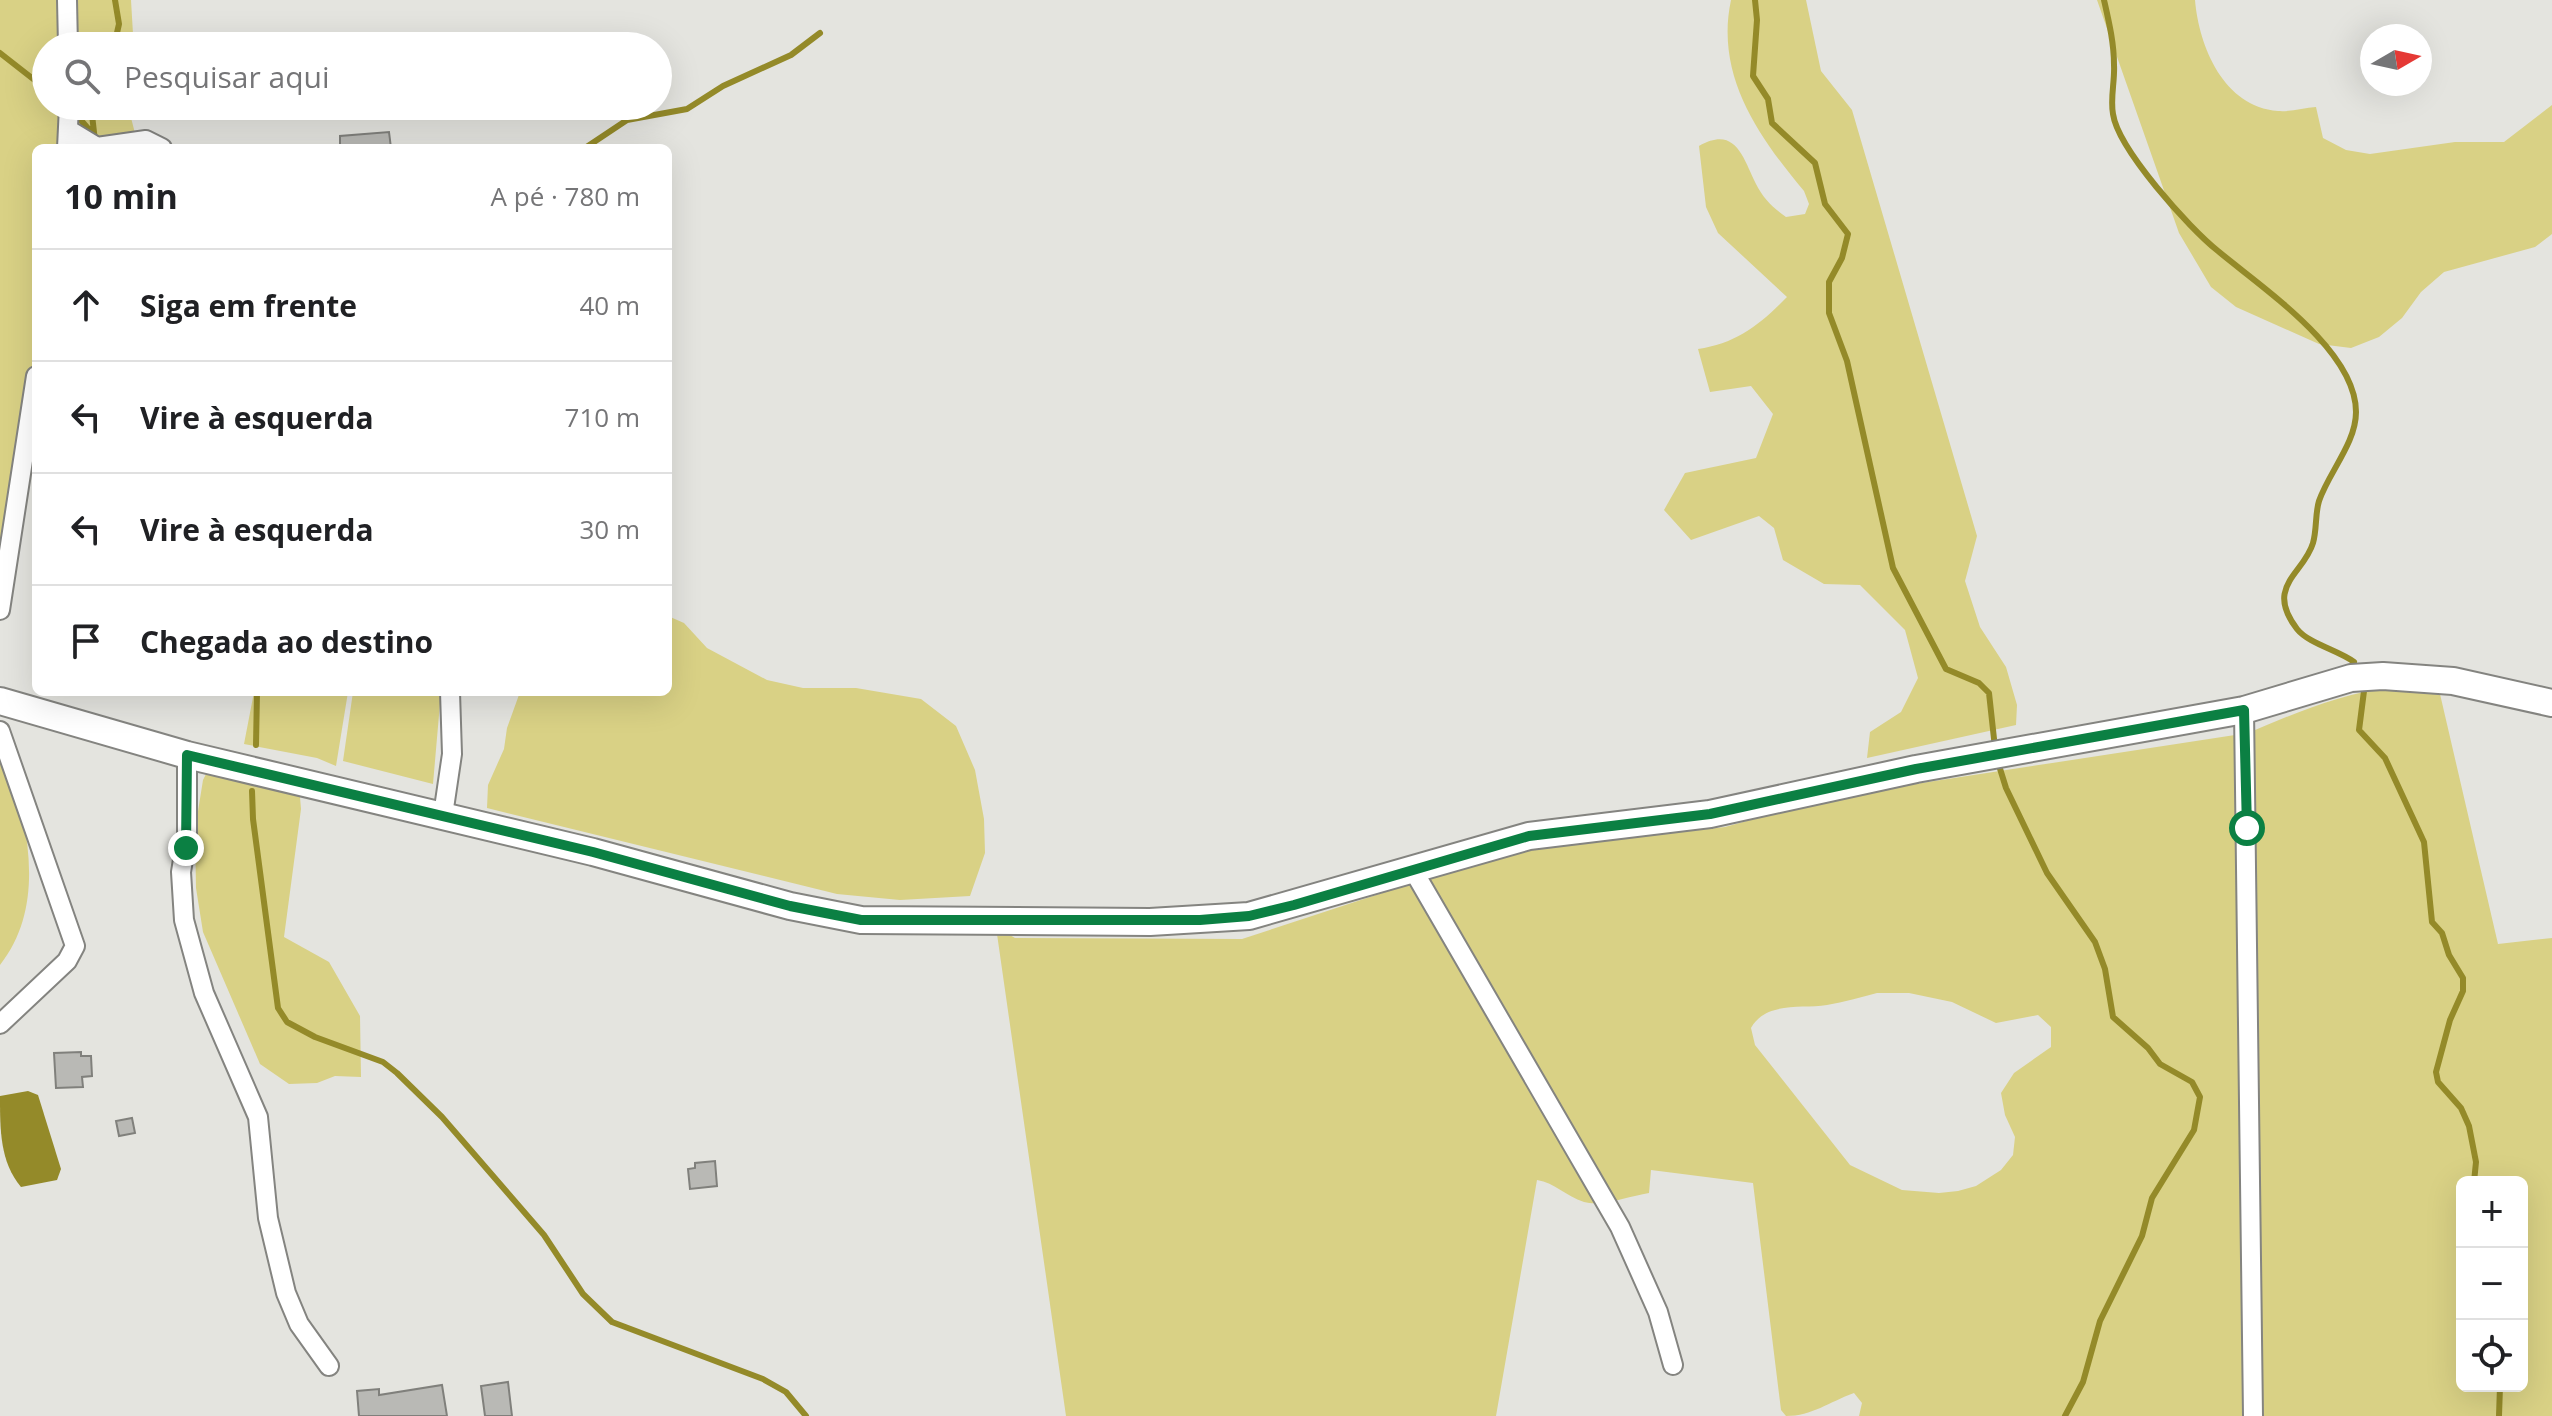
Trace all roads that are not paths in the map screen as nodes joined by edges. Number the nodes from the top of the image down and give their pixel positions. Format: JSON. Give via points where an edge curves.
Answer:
{"nodes":[{"id":1,"x":67,"y":0,"type":"edge"},
{"id":2,"x":68,"y":32,"type":"edge"},
{"id":3,"x":118,"y":144,"type":"edge"},
{"id":4,"x":154,"y":144,"type":"edge"},
{"id":5,"x":32,"y":402,"type":"edge"},
{"id":6,"x":0,"y":610,"type":"edge"},
{"id":7,"x":450,"y":696,"type":"edge"},
{"id":8,"x":0,"y":701,"type":"edge"},
{"id":9,"x":2552,"y":703,"type":"edge"},
{"id":10,"x":2244,"y":710,"type":"junction"},
{"id":11,"x":0,"y":731,"type":"edge"},
{"id":12,"x":187,"y":755,"type":"junction"},
{"id":13,"x":443,"y":815,"type":"junction"},
{"id":14,"x":1413,"y":870,"type":"junction"},
{"id":15,"x":0,"y":1024,"type":"edge"},
{"id":16,"x":1673,"y":1365,"type":"dead end"},
{"id":17,"x":329,"y":1366,"type":"dead end"},
{"id":18,"x":2253,"y":1416,"type":"edge"}],
"edges":[{"from":1,"to":2,"type":"street"},
{"from":3,"to":4,"type":"street"},
{"from":5,"to":6,"type":"street"},
{"from":7,"to":13,"type":"street","via":[[452,754]]},
{"from":8,"to":12,"type":"main road"},
{"from":9,"to":10,"type":"main road","via":[[2453,681],[2383,676],[2328,683]]},
{"from":10,"to":14,"type":"main road","via":[[1916,769],[1710,814],[1529,836]]},
{"from":10,"to":18,"type":"street"},
{"from":11,"to":15,"type":"street","via":[[75,940],[67,961]]},
{"from":12,"to":13,"type":"main road"},
{"from":12,"to":17,"type":"street","via":[[184,920],[204,993],[258,1117],[268,1218],[286,1293],[299,1324]]},
{"from":13,"to":14,"type":"main road","via":[[861,920],[1150,922],[1237,917]]},
{"from":14,"to":16,"type":"street","via":[[1620,1227],[1658,1312]]}]}
